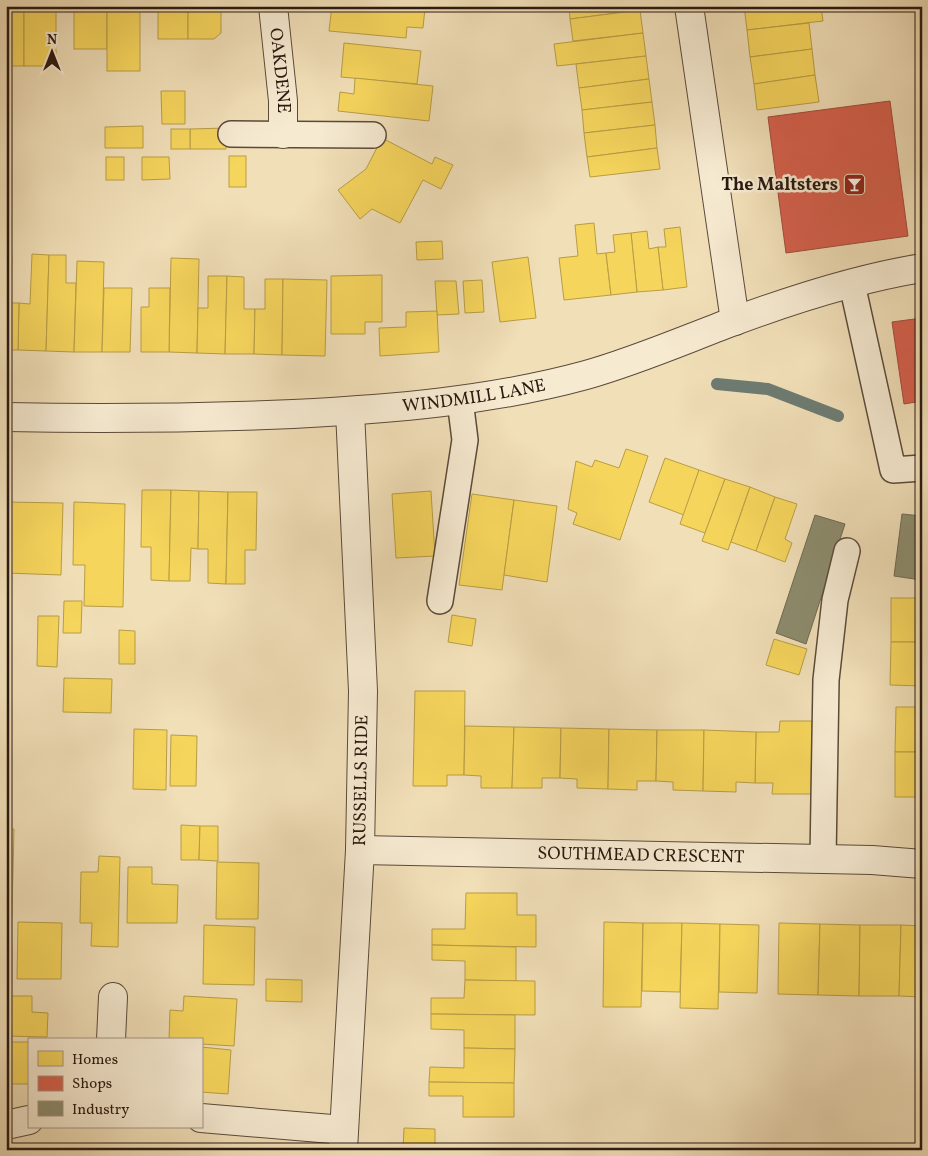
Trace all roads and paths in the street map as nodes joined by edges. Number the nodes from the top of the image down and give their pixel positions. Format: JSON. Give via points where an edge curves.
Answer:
{"nodes":[{"id":1,"x":273,"y":6,"type":"edge"},
{"id":2,"x":689,"y":6,"type":"edge"},
{"id":3,"x":231,"y":134,"type":"dead end"},
{"id":4,"x":283,"y":134,"type":"junction"},
{"id":5,"x":373,"y":135,"type":"dead end"},
{"id":6,"x":922,"y":268,"type":"edge"},
{"id":7,"x":852,"y":284,"type":"junction"},
{"id":8,"x":735,"y":321,"type":"junction"},
{"id":9,"x":460,"y":400,"type":"junction"},
{"id":10,"x":350,"y":411,"type":"junction"},
{"id":11,"x":6,"y":417,"type":"edge"},
{"id":12,"x":922,"y":468,"type":"edge"},
{"id":13,"x":847,"y":551,"type":"dead end"},
{"id":14,"x":440,"y":601,"type":"dead end"},
{"id":15,"x":360,"y":850,"type":"junction"},
{"id":16,"x":823,"y":859,"type":"junction"},
{"id":17,"x":922,"y":864,"type":"edge"},
{"id":18,"x":113,"y":997,"type":"dead end"},
{"id":19,"x":111,"y":1038,"type":"edge"},
{"id":20,"x":202,"y":1118,"type":"edge"},
{"id":21,"x":28,"y":1120,"type":"edge"},
{"id":22,"x":6,"y":1125,"type":"edge"},
{"id":23,"x":344,"y":1140,"type":"edge"}],
"edges":[{"from":1,"to":4,"type":"street","name":"OAKDENE","via":[[283,101]]},
{"from":2,"to":8,"type":"street"},
{"from":3,"to":4,"type":"lane"},
{"from":4,"to":5,"type":"lane"},
{"from":6,"to":7,"type":"street","name":"WINDMILL LANE"},
{"from":7,"to":8,"type":"street","name":"WINDMILL LANE"},
{"from":7,"to":12,"type":"lane","via":[[893,470]]},
{"from":8,"to":9,"type":"street","name":"WINDMILL LANE","via":[[586,375]]},
{"from":9,"to":10,"type":"street","name":"WINDMILL LANE"},
{"from":9,"to":14,"type":"lane","via":[[465,440]]},
{"from":10,"to":11,"type":"street","name":"WINDMILL LANE","via":[[197,418]]},
{"from":10,"to":15,"type":"street","name":"RUSSELLS RIDE","via":[[363,692]]},
{"from":13,"to":16,"type":"lane","via":[[835,600],[826,680]]},
{"from":15,"to":16,"type":"street","name":"SOUTHMEAD CRESCENT"},
{"from":15,"to":23,"type":"street","name":"RUSSELLS RIDE"},
{"from":16,"to":17,"type":"street","name":"SOUTHMEAD CRESCENT"},
{"from":18,"to":19,"type":"street"},
{"from":20,"to":23,"type":"street"},
{"from":21,"to":22,"type":"street"}]}
